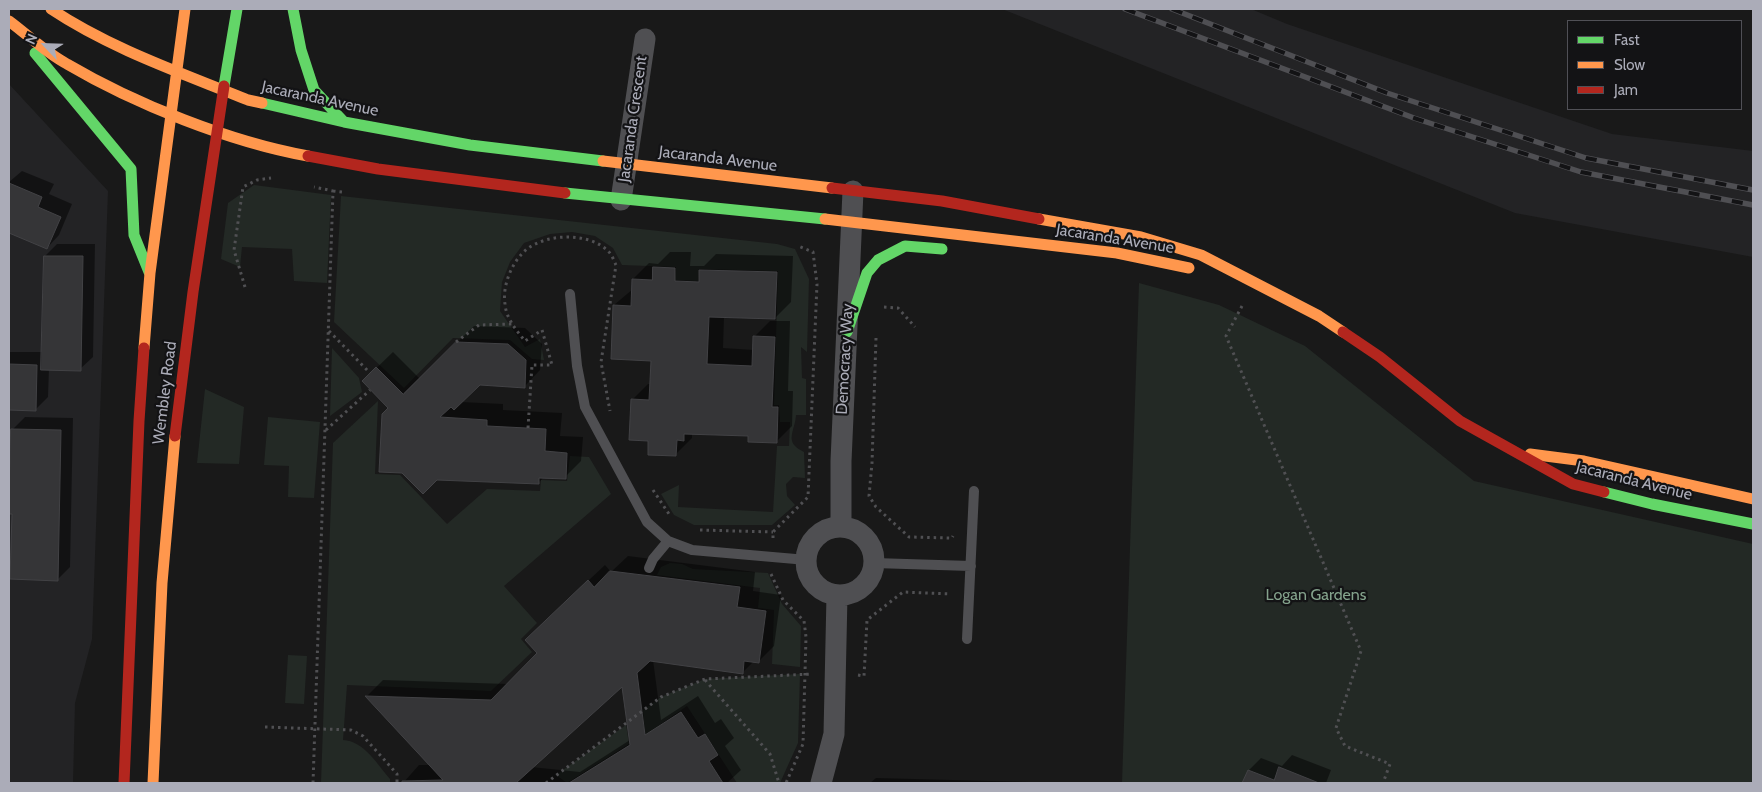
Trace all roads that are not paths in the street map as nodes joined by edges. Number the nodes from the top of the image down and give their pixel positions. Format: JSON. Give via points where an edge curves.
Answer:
{"nodes":[{"id":1,"x":51,"y":9,"type":"edge"},
{"id":2,"x":185,"y":9,"type":"edge"},
{"id":3,"x":237,"y":9,"type":"edge"},
{"id":4,"x":293,"y":9,"type":"edge"},
{"id":5,"x":9,"y":22,"type":"edge"},
{"id":6,"x":644,"y":39,"type":"dead end"},
{"id":7,"x":178,"y":72,"type":"junction"},
{"id":8,"x":224,"y":90,"type":"junction"},
{"id":9,"x":172,"y":114,"type":"junction"},
{"id":10,"x":344,"y":122,"type":"junction"},
{"id":11,"x":218,"y":132,"type":"junction"},
{"id":12,"x":628,"y":164,"type":"junction"},
{"id":13,"x":854,"y":191,"type":"junction"},
{"id":14,"x":622,"y":200,"type":"junction"},
{"id":15,"x":851,"y":222,"type":"junction"},
{"id":16,"x":950,"y":249,"type":"dead end"},
{"id":17,"x":1095,"y":251,"type":"junction"},
{"id":18,"x":1044,"y":257,"type":"dead end"},
{"id":19,"x":150,"y":273,"type":"junction"},
{"id":20,"x":1254,"y":282,"type":"junction"},
{"id":21,"x":570,"y":294,"type":"dead end"},
{"id":22,"x":847,"y":332,"type":"junction"},
{"id":23,"x":1514,"y":452,"type":"junction"},
{"id":24,"x":974,"y":491,"type":"dead end"},
{"id":25,"x":1753,"y":499,"type":"edge"},
{"id":26,"x":1753,"y":524,"type":"edge"},
{"id":27,"x":841,"y":527,"type":"junction"},
{"id":28,"x":668,"y":541,"type":"junction"},
{"id":29,"x":807,"y":560,"type":"junction"},
{"id":30,"x":874,"y":563,"type":"junction"},
{"id":31,"x":971,"y":566,"type":"junction"},
{"id":32,"x":649,"y":568,"type":"dead end"},
{"id":33,"x":837,"y":595,"type":"junction"},
{"id":34,"x":968,"y":638,"type":"dead end"},
{"id":35,"x":124,"y":783,"type":"edge"},
{"id":36,"x":153,"y":783,"type":"edge"},
{"id":37,"x":821,"y":783,"type":"edge"}],
"edges":[{"from":1,"to":7,"type":"street","name":"Jacaranda Avenue","via":[[130,52]]},
{"from":2,"to":7,"type":"street","name":"Wembley Road"},
{"from":3,"to":8,"type":"street","name":"Wembley Road"},
{"from":4,"to":10,"type":"street","via":[[304,64],[314,90]]},
{"from":5,"to":9,"type":"street","name":"Jacaranda Avenue","via":[[66,64]]},
{"from":5,"to":19,"type":"street","via":[[131,169],[134,235]]},
{"from":6,"to":12,"type":"street","name":"Jacaranda Crescent"},
{"from":7,"to":8,"type":"street","name":"Jacaranda Avenue"},
{"from":7,"to":9,"type":"street","name":"Wembley Road"},
{"from":8,"to":10,"type":"street","name":"Jacaranda Avenue","via":[[255,103]]},
{"from":8,"to":11,"type":"street","name":"Wembley Road"},
{"from":9,"to":11,"type":"street","name":"Jacaranda Avenue"},
{"from":9,"to":19,"type":"street","name":"Wembley Road"},
{"from":10,"to":12,"type":"street","name":"Jacaranda Avenue","via":[[470,145]]},
{"from":11,"to":14,"type":"street","name":"Jacaranda Avenue","via":[[272,149],[378,169]]},
{"from":11,"to":36,"type":"street","name":"Wembley Road","via":[[172,462],[160,611]]},
{"from":12,"to":13,"type":"street","name":"Jacaranda Avenue"},
{"from":12,"to":14,"type":"street","name":"Jacaranda Crescent"},
{"from":13,"to":15,"type":"street","name":"Democracy Way"},
{"from":13,"to":20,"type":"street","name":"Jacaranda Avenue","via":[[942,201],[1141,236],[1201,256]]},
{"from":14,"to":15,"type":"street","name":"Jacaranda Avenue"},
{"from":15,"to":17,"type":"street","name":"Jacaranda Avenue"},
{"from":15,"to":22,"type":"street","name":"Democracy Way"},
{"from":16,"to":22,"type":"street","via":[[905,246],[878,260],[867,273]]},
{"from":17,"to":18,"type":"street"},
{"from":17,"to":20,"type":"street","name":"Jacaranda Avenue"},
{"from":19,"to":35,"type":"street","name":"Wembley Road","via":[[139,421]]},
{"from":20,"to":23,"type":"street","name":"Jacaranda Avenue","via":[[1340,329],[1460,421]]},
{"from":21,"to":28,"type":"lane","via":[[577,366],[585,407],[647,522]]},
{"from":22,"to":27,"type":"street","name":"Democracy Way"},
{"from":23,"to":25,"type":"street","name":"Jacaranda Avenue","via":[[1584,461]]},
{"from":23,"to":26,"type":"street","name":"Jacaranda Avenue","via":[[1573,484]]},
{"from":24,"to":31,"type":"lane"},
{"from":27,"to":29,"type":"street","via":[[821,534],[814,541]]},
{"from":27,"to":30,"type":"street","via":[[861,534],[869,542]]},
{"from":28,"to":29,"type":"lane","via":[[692,550]]},
{"from":28,"to":32,"type":"lane","via":[[652,559]]},
{"from":29,"to":33,"type":"street","via":[[811,579],[827,593]]},
{"from":30,"to":31,"type":"lane"},
{"from":30,"to":33,"type":"street","via":[[869,578],[858,591]]},
{"from":31,"to":34,"type":"lane"},
{"from":33,"to":37,"type":"street","via":[[834,734]]}]}
